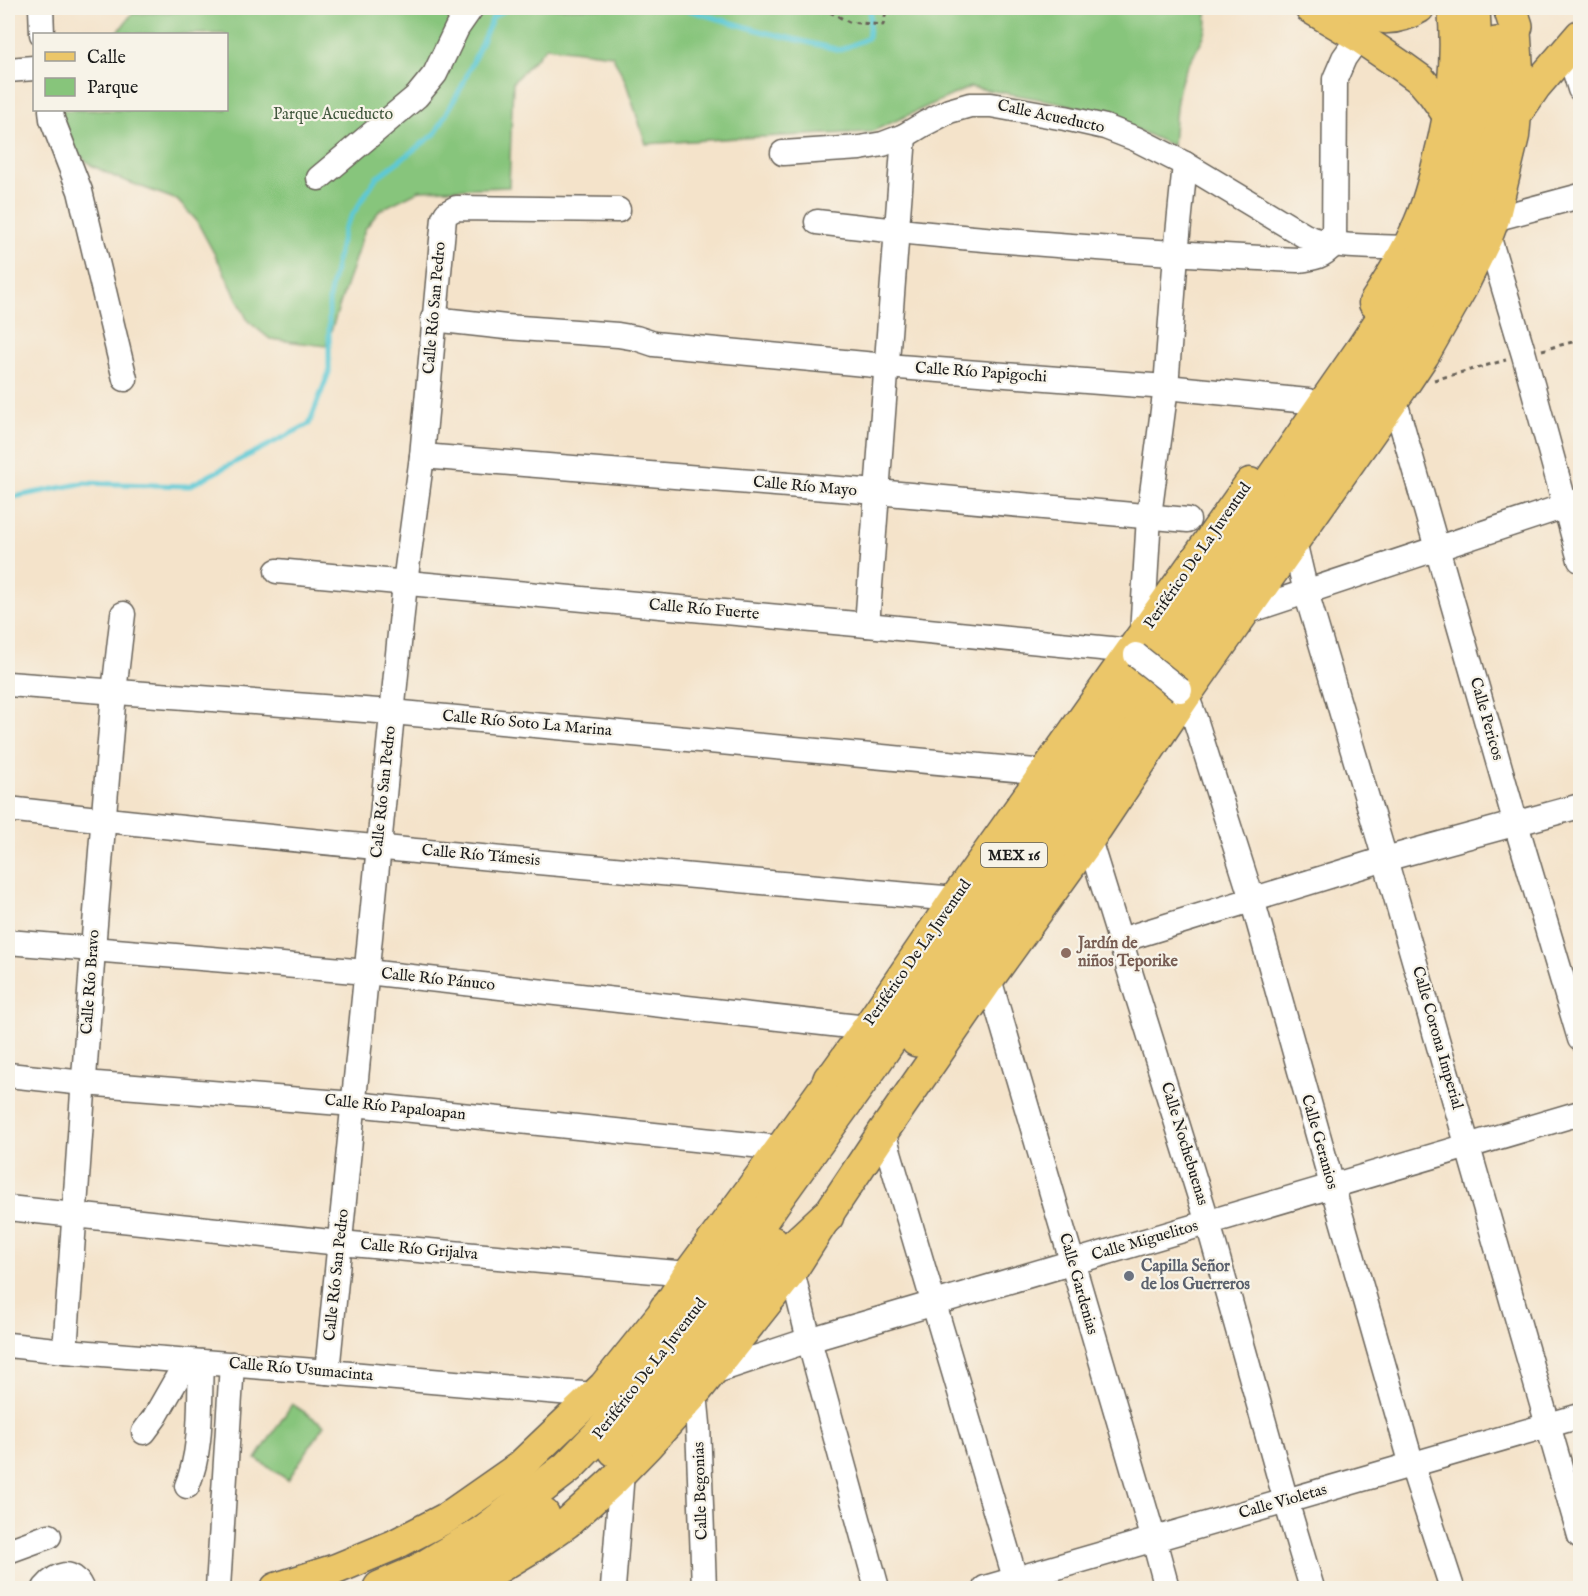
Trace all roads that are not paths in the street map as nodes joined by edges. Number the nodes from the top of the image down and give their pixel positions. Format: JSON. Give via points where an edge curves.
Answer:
{"nodes":[{"id":1,"x":41,"y":8,"type":"edge"},
{"id":2,"x":471,"y":8,"type":"edge"},
{"id":3,"x":1310,"y":8,"type":"edge"},
{"id":4,"x":1357,"y":8,"type":"edge"},
{"id":5,"x":1419,"y":8,"type":"edge"},
{"id":6,"x":1453,"y":8,"type":"edge"},
{"id":7,"x":1473,"y":8,"type":"edge"},
{"id":8,"x":1509,"y":12,"type":"edge"},
{"id":9,"x":42,"y":33,"type":"edge"},
{"id":10,"x":1581,"y":35,"type":"edge"},
{"id":11,"x":1359,"y":37,"type":"junction"},
{"id":12,"x":33,"y":68,"type":"edge"},
{"id":13,"x":8,"y":70,"type":"edge"},
{"id":14,"x":51,"y":111,"type":"edge"},
{"id":15,"x":1516,"y":115,"type":"junction"},
{"id":16,"x":1449,"y":117,"type":"junction"},
{"id":17,"x":904,"y":136,"type":"junction"},
{"id":18,"x":783,"y":153,"type":"dead end"},
{"id":19,"x":1185,"y":164,"type":"junction"},
{"id":20,"x":319,"y":178,"type":"dead end"},
{"id":21,"x":1581,"y":196,"type":"edge"},
{"id":22,"x":618,"y":210,"type":"dead end"},
{"id":23,"x":817,"y":222,"type":"dead end"},
{"id":24,"x":1491,"y":227,"type":"junction"},
{"id":25,"x":897,"y":232,"type":"junction"},
{"id":26,"x":1334,"y":244,"type":"junction"},
{"id":27,"x":1408,"y":248,"type":"junction"},
{"id":28,"x":1176,"y":254,"type":"junction"},
{"id":29,"x":433,"y":327,"type":"junction"},
{"id":30,"x":886,"y":366,"type":"junction"},
{"id":31,"x":125,"y":379,"type":"dead end"},
{"id":32,"x":1166,"y":387,"type":"junction"},
{"id":33,"x":1398,"y":393,"type":"junction"},
{"id":34,"x":1308,"y":401,"type":"junction"},
{"id":35,"x":422,"y":456,"type":"junction"},
{"id":36,"x":877,"y":492,"type":"junction"},
{"id":37,"x":1573,"y":504,"type":"edge"},
{"id":38,"x":1149,"y":516,"type":"junction"},
{"id":39,"x":1188,"y":520,"type":"dead end"},
{"id":40,"x":1294,"y":541,"type":"junction"},
{"id":41,"x":1437,"y":548,"type":"junction"},
{"id":42,"x":1581,"y":560,"type":"edge"},
{"id":43,"x":277,"y":572,"type":"dead end"},
{"id":44,"x":405,"y":583,"type":"junction"},
{"id":45,"x":1306,"y":592,"type":"junction"},
{"id":46,"x":1245,"y":612,"type":"junction"},
{"id":47,"x":123,"y":614,"type":"dead end"},
{"id":48,"x":867,"y":625,"type":"junction"},
{"id":49,"x":1136,"y":647,"type":"junction"},
{"id":50,"x":8,"y":684,"type":"edge"},
{"id":51,"x":114,"y":692,"type":"junction"},
{"id":52,"x":1183,"y":692,"type":"junction"},
{"id":53,"x":392,"y":712,"type":"junction"},
{"id":54,"x":1046,"y":772,"type":"junction"},
{"id":55,"x":1581,"y":806,"type":"edge"},
{"id":56,"x":8,"y":809,"type":"edge"},
{"id":57,"x":104,"y":820,"type":"junction"},
{"id":58,"x":1516,"y":824,"type":"junction"},
{"id":59,"x":1089,"y":840,"type":"junction"},
{"id":60,"x":379,"y":847,"type":"junction"},
{"id":61,"x":1385,"y":859,"type":"junction"},
{"id":62,"x":955,"y":899,"type":"junction"},
{"id":63,"x":1252,"y":899,"type":"junction"},
{"id":64,"x":1121,"y":940,"type":"junction"},
{"id":65,"x":8,"y":942,"type":"edge"},
{"id":66,"x":93,"y":949,"type":"junction"},
{"id":67,"x":367,"y":972,"type":"junction"},
{"id":68,"x":988,"y":979,"type":"junction"},
{"id":69,"x":867,"y":1028,"type":"junction"},
{"id":70,"x":1581,"y":1039,"type":"edge"},
{"id":71,"x":8,"y":1075,"type":"edge"},
{"id":72,"x":830,"y":1079,"type":"junction"},
{"id":73,"x":84,"y":1083,"type":"junction"},
{"id":74,"x":354,"y":1104,"type":"junction"},
{"id":75,"x":1581,"y":1113,"type":"edge"},
{"id":76,"x":883,"y":1132,"type":"junction"},
{"id":77,"x":1468,"y":1146,"type":"junction"},
{"id":78,"x":781,"y":1148,"type":"junction"},
{"id":79,"x":1332,"y":1185,"type":"junction"},
{"id":80,"x":782,"y":1190,"type":"junction"},
{"id":81,"x":8,"y":1208,"type":"edge"},
{"id":82,"x":75,"y":1214,"type":"junction"},
{"id":83,"x":827,"y":1216,"type":"junction"},
{"id":84,"x":1208,"y":1222,"type":"junction"},
{"id":85,"x":340,"y":1243,"type":"junction"},
{"id":86,"x":1072,"y":1262,"type":"junction"},
{"id":87,"x":792,"y":1271,"type":"junction"},
{"id":88,"x":688,"y":1274,"type":"junction"},
{"id":89,"x":746,"y":1283,"type":"junction"},
{"id":90,"x":934,"y":1303,"type":"junction"},
{"id":91,"x":666,"y":1309,"type":"junction"},
{"id":92,"x":808,"y":1340,"type":"junction"},
{"id":93,"x":8,"y":1345,"type":"edge"},
{"id":94,"x":64,"y":1351,"type":"junction"},
{"id":95,"x":194,"y":1361,"type":"junction"},
{"id":96,"x":232,"y":1364,"type":"junction"},
{"id":97,"x":327,"y":1372,"type":"junction"},
{"id":98,"x":703,"y":1383,"type":"junction"},
{"id":99,"x":594,"y":1395,"type":"junction"},
{"id":100,"x":1581,"y":1416,"type":"edge"},
{"id":101,"x":1548,"y":1425,"type":"junction"},
{"id":102,"x":144,"y":1432,"type":"dead end"},
{"id":103,"x":1412,"y":1465,"type":"junction"},
{"id":104,"x":622,"y":1472,"type":"junction"},
{"id":105,"x":187,"y":1486,"type":"dead end"},
{"id":106,"x":1286,"y":1501,"type":"junction"},
{"id":107,"x":49,"y":1536,"type":"dead end"},
{"id":108,"x":1581,"y":1536,"type":"edge"},
{"id":109,"x":1154,"y":1540,"type":"junction"},
{"id":110,"x":8,"y":1551,"type":"edge"},
{"id":111,"x":1017,"y":1584,"type":"edge"},
{"id":112,"x":45,"y":1588,"type":"edge"},
{"id":113,"x":81,"y":1588,"type":"edge"},
{"id":114,"x":218,"y":1588,"type":"edge"},
{"id":115,"x":276,"y":1588,"type":"edge"},
{"id":116,"x":380,"y":1588,"type":"edge"},
{"id":117,"x":432,"y":1588,"type":"edge"},
{"id":118,"x":465,"y":1588,"type":"edge"},
{"id":119,"x":613,"y":1588,"type":"edge"},
{"id":120,"x":704,"y":1588,"type":"edge"},
{"id":121,"x":877,"y":1588,"type":"edge"},
{"id":122,"x":985,"y":1588,"type":"edge"},
{"id":123,"x":1167,"y":1588,"type":"edge"},
{"id":124,"x":1312,"y":1588,"type":"edge"},
{"id":125,"x":1452,"y":1588,"type":"edge"}],
"edges":[{"from":1,"to":9,"type":"street"},
{"from":2,"to":20,"type":"street","via":[[435,74],[417,96]]},
{"from":3,"to":11,"type":"main road"},
{"from":4,"to":5,"type":"main road","via":[[1386,19]]},
{"from":6,"to":16,"type":"main road","name":"Periférico De La Juventud","via":[[1455,57]]},
{"from":7,"to":80,"type":"highway","name":"Periférico De La Juventud","number":"MEX 16","via":[[1476,70],[1470,124],[1435,230],[1416,269],[874,1063]]},
{"from":8,"to":15,"type":"main road","name":"Periférico De La Juventud","via":[[1519,85]]},
{"from":8,"to":89,"type":"highway","name":"Periférico De La Juventud","number":"MEX 16","via":[[1497,76],[1495,123],[1482,177],[1464,232],[1416,325]]},
{"from":10,"to":15,"type":"main road"},
{"from":11,"to":16,"type":"main road","via":[[1420,80]]},
{"from":11,"to":26,"type":"street","via":[[1335,79]]},
{"from":12,"to":13,"type":"street"},
{"from":14,"to":31,"type":"street","via":[[80,191]]},
{"from":15,"to":24,"type":"main road","name":"Periférico De La Juventud"},
{"from":16,"to":27,"type":"main road","name":"Periférico De La Juventud","via":[[1434,180]]},
{"from":17,"to":18,"type":"street","name":"Calle Acueducto","via":[[860,148]]},
{"from":17,"to":19,"type":"street","name":"Calle Acueducto","via":[[949,111],[969,105],[992,105],[1105,127]]},
{"from":17,"to":25,"type":"street"},
{"from":19,"to":26,"type":"street","name":"Calle Acueducto","via":[[1305,236]]},
{"from":19,"to":28,"type":"street"},
{"from":21,"to":24,"type":"street"},
{"from":22,"to":29,"type":"street","name":"Calle Río San Pedro","via":[[456,208],[447,213],[442,225]]},
{"from":23,"to":25,"type":"street"},
{"from":24,"to":33,"type":"main road","name":"Periférico De La Juventud","via":[[1463,286]]},
{"from":24,"to":37,"type":"street","via":[[1524,355]]},
{"from":25,"to":28,"type":"street"},
{"from":25,"to":30,"type":"street"},
{"from":26,"to":27,"type":"street","name":"Calle Acueducto"},
{"from":26,"to":28,"type":"street","via":[[1325,254],[1298,260]]},
{"from":27,"to":34,"type":"main road","name":"Periférico De La Juventud"},
{"from":28,"to":32,"type":"street"},
{"from":29,"to":30,"type":"street","name":"Calle Río Papigochi","via":[[506,327],[618,335],[654,344]]},
{"from":29,"to":35,"type":"street","name":"Calle Río San Pedro"},
{"from":30,"to":32,"type":"street","name":"Calle Río Papigochi"},
{"from":30,"to":36,"type":"street"},
{"from":32,"to":34,"type":"street","name":"Calle Río Papigochi"},
{"from":32,"to":38,"type":"street"},
{"from":33,"to":40,"type":"main road","name":"Periférico De La Juventud"},
{"from":33,"to":41,"type":"street","name":"Calle Pericos"},
{"from":34,"to":49,"type":"main road","name":"Periférico De La Juventud"},
{"from":35,"to":36,"type":"street","name":"Calle Río Mayo"},
{"from":35,"to":44,"type":"street","name":"Calle Río San Pedro"},
{"from":36,"to":38,"type":"street","name":"Calle Río Mayo"},
{"from":36,"to":48,"type":"street"},
{"from":37,"to":41,"type":"street"},
{"from":37,"to":42,"type":"street"},
{"from":38,"to":39,"type":"street","name":"Calle Río Mayo"},
{"from":38,"to":49,"type":"street"},
{"from":40,"to":45,"type":"street","name":"Calle Corona Imperial"},
{"from":40,"to":46,"type":"main road","name":"Periférico De La Juventud"},
{"from":41,"to":45,"type":"street"},
{"from":41,"to":58,"type":"street","name":"Calle Pericos"},
{"from":43,"to":44,"type":"street","name":"Calle Río Fuerte"},
{"from":44,"to":48,"type":"street","name":"Calle Río Fuerte"},
{"from":44,"to":53,"type":"street","name":"Calle Río San Pedro"},
{"from":45,"to":46,"type":"street"},
{"from":45,"to":61,"type":"street","name":"Calle Corona Imperial"},
{"from":46,"to":52,"type":"main road","name":"Periférico De La Juventud"},
{"from":47,"to":51,"type":"street","name":"Calle Río Bravo"},
{"from":48,"to":49,"type":"street","name":"Calle Río Fuerte"},
{"from":49,"to":52,"type":"street","bridge":true},
{"from":49,"to":54,"type":"main road","name":"Periférico De La Juventud"},
{"from":50,"to":51,"type":"street","name":"Calle Río Soto La Marina"},
{"from":51,"to":53,"type":"street","name":"Calle Río Soto La Marina"},
{"from":51,"to":57,"type":"street","name":"Calle Río Bravo"},
{"from":52,"to":59,"type":"main road","name":"Periférico De La Juventud"},
{"from":52,"to":63,"type":"street","name":"Calle Geranios"},
{"from":53,"to":54,"type":"street","name":"Calle Río Soto La Marina"},
{"from":53,"to":60,"type":"street","name":"Calle Río San Pedro"},
{"from":54,"to":62,"type":"main road","name":"Periférico De La Juventud"},
{"from":55,"to":58,"type":"street"},
{"from":56,"to":57,"type":"street","name":"Calle Río Támesis"},
{"from":57,"to":60,"type":"street","name":"Calle Río Támesis"},
{"from":57,"to":66,"type":"street","name":"Calle Río Bravo"},
{"from":58,"to":61,"type":"street"},
{"from":58,"to":70,"type":"street","name":"Calle Pericos"},
{"from":59,"to":64,"type":"street","name":"Calle Nochebuenas"},
{"from":59,"to":68,"type":"main road","name":"Periférico De La Juventud"},
{"from":60,"to":62,"type":"street","name":"Calle Río Támesis"},
{"from":60,"to":67,"type":"street","name":"Calle Río San Pedro"},
{"from":61,"to":63,"type":"street"},
{"from":61,"to":77,"type":"street","name":"Calle Corona Imperial"},
{"from":62,"to":69,"type":"main road","name":"Periférico De La Juventud"},
{"from":63,"to":64,"type":"street"},
{"from":63,"to":79,"type":"street","name":"Calle Geranios"},
{"from":64,"to":84,"type":"street","name":"Calle Nochebuenas"},
{"from":65,"to":66,"type":"street","name":"Calle Río Pánuco"},
{"from":66,"to":67,"type":"street","name":"Calle Río Pánuco"},
{"from":66,"to":73,"type":"street","name":"Calle Río Bravo"},
{"from":67,"to":69,"type":"street","name":"Calle Río Pánuco"},
{"from":67,"to":74,"type":"street","name":"Calle Río San Pedro"},
{"from":68,"to":76,"type":"main road","name":"Periférico De La Juventud"},
{"from":68,"to":86,"type":"street","name":"Calle Gardenias"},
{"from":69,"to":72,"type":"main road","name":"Periférico De La Juventud"},
{"from":71,"to":73,"type":"street","name":"Calle Río Papaloapan"},
{"from":72,"to":78,"type":"main road","name":"Periférico De La Juventud"},
{"from":72,"to":80,"type":"highway"},
{"from":73,"to":74,"type":"street","name":"Calle Río Papaloapan"},
{"from":73,"to":82,"type":"street","name":"Calle Río Bravo"},
{"from":74,"to":78,"type":"street","name":"Calle Río Papaloapan"},
{"from":74,"to":85,"type":"street","name":"Calle Río San Pedro"},
{"from":75,"to":77,"type":"street","name":"Calle Miguelitos"},
{"from":76,"to":83,"type":"main road","name":"Periférico De La Juventud"},
{"from":76,"to":90,"type":"street"},
{"from":77,"to":79,"type":"street","name":"Calle Miguelitos"},
{"from":77,"to":101,"type":"street","name":"Calle Corona Imperial"},
{"from":78,"to":88,"type":"main road","name":"Periférico De La Juventud"},
{"from":79,"to":84,"type":"street","name":"Calle Miguelitos"},
{"from":79,"to":103,"type":"street","name":"Calle Geranios"},
{"from":80,"to":91,"type":"highway","via":[[740,1228]]},
{"from":80,"to":116,"type":"highway","name":"Periférico De La Juventud","number":"MEX 16","via":[[734,1261],[623,1407],[568,1467],[482,1533],[415,1573]]},
{"from":81,"to":82,"type":"street","name":"Calle Río Grijalva"},
{"from":82,"to":85,"type":"street","name":"Calle Río Grijalva"},
{"from":82,"to":94,"type":"street","name":"Calle Río Bravo"},
{"from":83,"to":87,"type":"main road","name":"Periférico De La Juventud"},
{"from":83,"to":89,"type":"highway"},
{"from":84,"to":86,"type":"street","name":"Calle Miguelitos"},
{"from":84,"to":106,"type":"street","name":"Calle Nochebuenas"},
{"from":85,"to":88,"type":"street","name":"Calle Río Grijalva"},
{"from":85,"to":97,"type":"street","name":"Calle Río San Pedro"},
{"from":86,"to":90,"type":"street","name":"Calle Miguelitos"},
{"from":86,"to":109,"type":"street","name":"Calle Gardenias"},
{"from":87,"to":92,"type":"street"},
{"from":87,"to":98,"type":"main road","name":"Periférico De La Juventud"},
{"from":88,"to":91,"type":"main road","name":"Periférico De La Juventud"},
{"from":89,"to":98,"type":"highway"},
{"from":89,"to":117,"type":"highway","name":"Periférico De La Juventud","number":"MEX 16","via":[[659,1400],[617,1448],[504,1546]]},
{"from":90,"to":92,"type":"street","name":"Calle Miguelitos"},
{"from":90,"to":111,"type":"street"},
{"from":91,"to":99,"type":"main road","name":"Periférico De La Juventud"},
{"from":92,"to":98,"type":"street","name":"Calle Miguelitos"},
{"from":92,"to":121,"type":"street"},
{"from":93,"to":94,"type":"street","name":"Calle Río Usumacinta"},
{"from":94,"to":95,"type":"street","name":"Calle Río Usumacinta"},
{"from":95,"to":96,"type":"street","name":"Calle Río Usumacinta"},
{"from":95,"to":102,"type":"street"},
{"from":95,"to":105,"type":"street","via":[[197,1450]]},
{"from":96,"to":97,"type":"street","name":"Calle Río Usumacinta"},
{"from":96,"to":114,"type":"street"},
{"from":97,"to":99,"type":"street","name":"Calle Río Usumacinta"},
{"from":98,"to":104,"type":"main road","name":"Periférico De La Juventud"},
{"from":98,"to":120,"type":"street","name":"Calle Begonias","via":[[698,1424]]},
{"from":99,"to":115,"type":"main road","name":"Periférico De La Juventud","via":[[519,1467],[446,1518],[336,1569]]},
{"from":100,"to":101,"type":"street","name":"Calle Violetas"},
{"from":101,"to":103,"type":"street","name":"Calle Violetas"},
{"from":101,"to":108,"type":"street","name":"Calle Corona Imperial"},
{"from":103,"to":106,"type":"street","name":"Calle Violetas"},
{"from":103,"to":125,"type":"street","name":"Calle Geranios"},
{"from":104,"to":118,"type":"main road","name":"Periférico De La Juventud","via":[[567,1523]]},
{"from":104,"to":119,"type":"street"},
{"from":106,"to":109,"type":"street","name":"Calle Violetas"},
{"from":106,"to":124,"type":"street","name":"Calle Nochebuenas"},
{"from":107,"to":110,"type":"street"},
{"from":109,"to":111,"type":"street","name":"Calle Violetas"},
{"from":109,"to":123,"type":"street","name":"Calle Gardenias"},
{"from":111,"to":122,"type":"street","name":"Calle Violetas"},
{"from":112,"to":113,"type":"street","via":[[55,1578],[66,1575],[78,1581]]}]}
